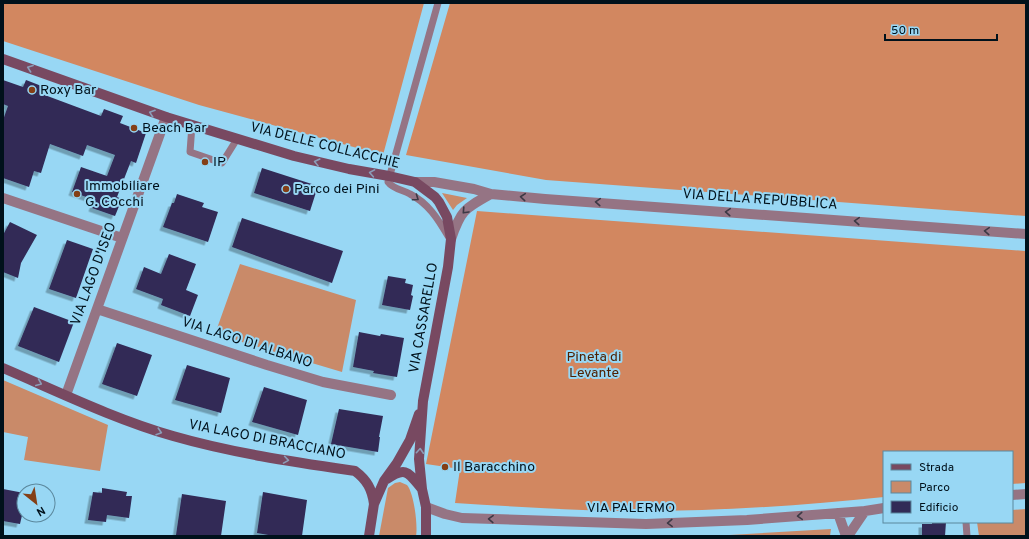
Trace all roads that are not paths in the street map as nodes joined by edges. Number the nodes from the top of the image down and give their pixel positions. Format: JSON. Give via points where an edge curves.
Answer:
{"nodes":[{"id":1,"x":438,"y":3,"type":"edge"},
{"id":2,"x":3,"y":59,"type":"edge"},
{"id":3,"x":166,"y":117,"type":"junction"},
{"id":4,"x":192,"y":125,"type":"junction"},
{"id":5,"x":237,"y":139,"type":"junction"},
{"id":6,"x":389,"y":176,"type":"junction"},
{"id":7,"x":415,"y":182,"type":"junction"},
{"id":8,"x":491,"y":194,"type":"junction"},
{"id":9,"x":3,"y":198,"type":"edge"},
{"id":10,"x":1026,"y":234,"type":"edge"},
{"id":11,"x":122,"y":238,"type":"junction"},
{"id":12,"x":451,"y":239,"type":"junction"},
{"id":13,"x":97,"y":309,"type":"junction"},
{"id":14,"x":3,"y":368,"type":"edge"},
{"id":15,"x":66,"y":394,"type":"junction"},
{"id":16,"x":391,"y":395,"type":"dead end"},
{"id":17,"x":423,"y":401,"type":"junction"},
{"id":18,"x":384,"y":481,"type":"junction"},
{"id":19,"x":422,"y":490,"type":"junction"},
{"id":20,"x":1026,"y":494,"type":"edge"},
{"id":21,"x":1013,"y":495,"type":"edge"},
{"id":22,"x":374,"y":504,"type":"junction"},
{"id":23,"x":426,"y":507,"type":"junction"},
{"id":24,"x":883,"y":508,"type":"edge"},
{"id":25,"x":865,"y":511,"type":"junction"},
{"id":26,"x":838,"y":513,"type":"junction"},
{"id":27,"x":966,"y":523,"type":"edge"},
{"id":28,"x":369,"y":536,"type":"edge"},
{"id":29,"x":426,"y":536,"type":"edge"},
{"id":30,"x":847,"y":536,"type":"edge"},
{"id":31,"x":967,"y":536,"type":"edge"}],
"edges":[{"from":1,"to":6,"type":"lane"},
{"from":3,"to":2,"type":"main road","name":"VIA DELLE COLLACCHIE","one_way":true},
{"from":3,"to":4,"type":"main road","name":"VIA DELLE COLLACCHIE"},
{"from":3,"to":11,"type":"street","name":"VIA LAGO D'ISEO"},
{"from":4,"to":5,"type":"main road","name":"VIA DELLE COLLACCHIE"},
{"from":4,"to":5,"type":"lane","via":[[190,152],[222,163]]},
{"from":6,"to":5,"type":"main road","name":"VIA DELLE COLLACCHIE","one_way":true,"via":[[294,156]]},
{"from":6,"to":7,"type":"main road","name":"VIA DELLE COLLACCHIE"},
{"from":6,"to":12,"type":"lane","one_way":true,"via":[[390,185],[420,200]]},
{"from":7,"to":8,"type":"street","name":"VIA DELLA REPUBBLICA","via":[[434,182]]},
{"from":7,"to":12,"type":"main road","name":"VIA DELLE COLLACCHIE","via":[[429,191],[445,211]]},
{"from":10,"to":8,"type":"street","name":"VIA DELLA REPUBBLICA","one_way":true},
{"from":8,"to":12,"type":"street","one_way":true,"via":[[464,211],[457,221]]},
{"from":9,"to":11,"type":"street"},
{"from":11,"to":13,"type":"street","name":"VIA LAGO D'ISEO"},
{"from":12,"to":17,"type":"main road","name":"VIA CASSARELLO"},
{"from":13,"to":15,"type":"street","name":"VIA LAGO D'ISEO"},
{"from":13,"to":16,"type":"street","name":"VIA LAGO DI ALBANO","via":[[267,365],[334,384]]},
{"from":14,"to":15,"type":"main road","name":"VIA LAGO DI BRACCIANO","one_way":true},
{"from":15,"to":22,"type":"main road","name":"VIA LAGO DI BRACCIANO","one_way":true,"via":[[135,424],[173,436],[266,457],[355,471],[369,485]]},
{"from":17,"to":18,"type":"main road","name":"VIA CASSARELLO","via":[[410,440]]},
{"from":19,"to":17,"type":"main road","name":"VIA CASSARELLO","one_way":true,"via":[[419,459]]},
{"from":18,"to":19,"type":"main road","name":"VIA CASSARELLO","via":[[396,473],[408,473]]},
{"from":18,"to":22,"type":"main road","name":"VIA CASSARELLO"},
{"from":19,"to":23,"type":"main road","name":"VIA CASSARELLO"},
{"from":20,"to":21,"type":"street"},
{"from":22,"to":28,"type":"main road","name":"VIA CASSARELLO"},
{"from":26,"to":23,"type":"street","name":"VIA PALERMO","one_way":true,"via":[[646,524],[462,518]]},
{"from":23,"to":29,"type":"main road","name":"VIA CASSARELLO"},
{"from":24,"to":25,"type":"street","name":"VIA PALERMO"},
{"from":25,"to":26,"type":"street","name":"VIA PALERMO"},
{"from":25,"to":30,"type":"street"},
{"from":26,"to":30,"type":"street"},
{"from":27,"to":31,"type":"lane"}]}
